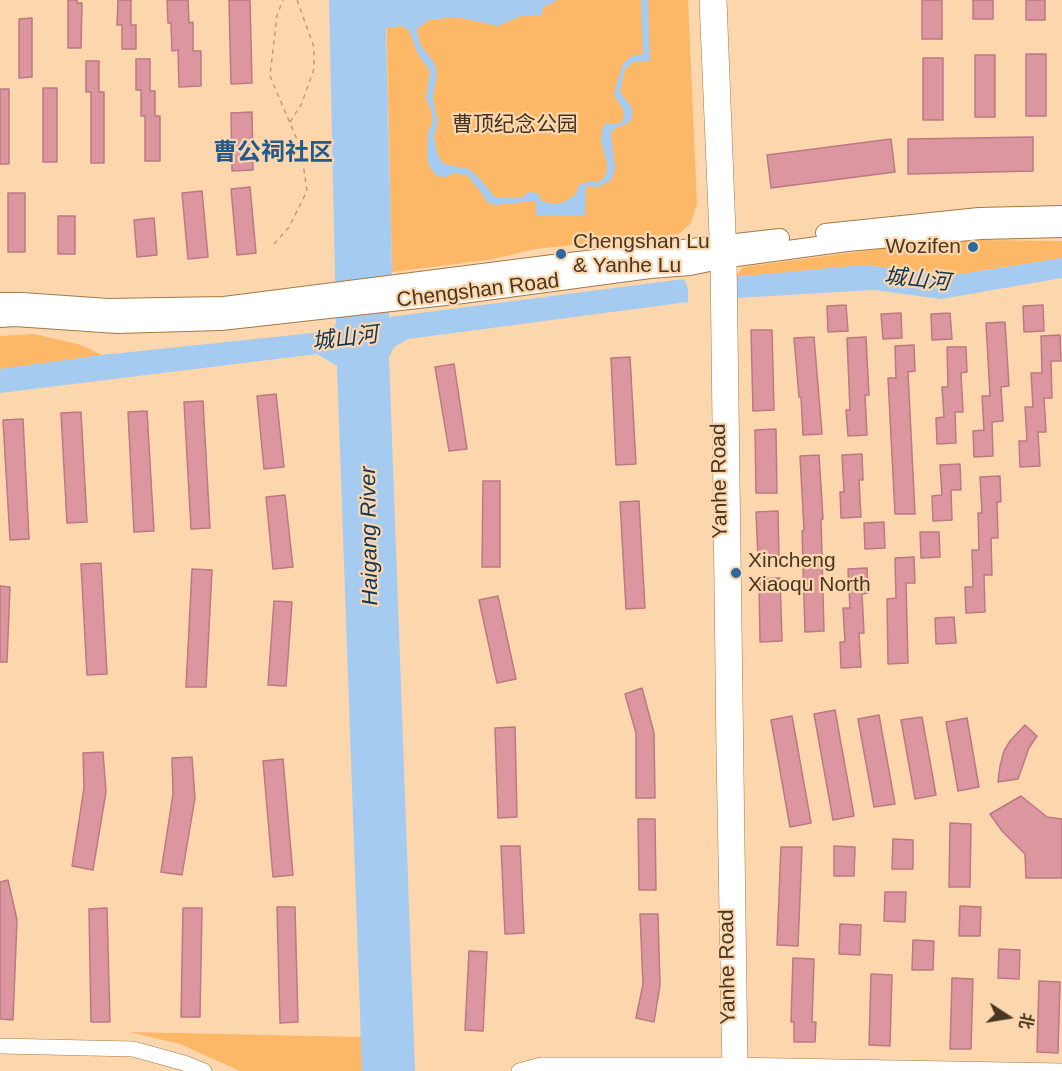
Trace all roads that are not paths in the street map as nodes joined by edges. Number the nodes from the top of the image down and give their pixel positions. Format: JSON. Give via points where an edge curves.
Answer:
{"nodes":[{"id":1,"x":707,"y":0,"type":"edge"},
{"id":2,"x":719,"y":0,"type":"edge"},
{"id":3,"x":1062,"y":215,"type":"edge"},
{"id":4,"x":1062,"y":228,"type":"edge"},
{"id":5,"x":723,"y":252,"type":"junction"},
{"id":6,"x":331,"y":300,"type":"junction"},
{"id":7,"x":0,"y":302,"type":"edge"},
{"id":8,"x":0,"y":318,"type":"edge"},
{"id":9,"x":0,"y":1046,"type":"edge"},
{"id":10,"x":735,"y":1068,"type":"edge"},
{"id":11,"x":204,"y":1071,"type":"edge"},
{"id":12,"x":519,"y":1071,"type":"edge"},
{"id":13,"x":1062,"y":1071,"type":"edge"}],
"edges":[{"from":1,"to":5,"type":"street","name":"Yanhe Road"},
{"from":2,"to":5,"type":"street","name":"Yanhe Road"},
{"from":3,"to":5,"type":"main road","name":"Chengshan Road","via":[[979,217],[867,227]]},
{"from":4,"to":5,"type":"main road","name":"Chengshan Road","via":[[981,230]]},
{"from":5,"to":6,"type":"main road","name":"Chengshan Road"},
{"from":5,"to":10,"type":"street","name":"Yanhe Road","via":[[724,751]]},
{"from":6,"to":7,"type":"main road","name":"Chengshan Road","via":[[108,308]]},
{"from":6,"to":8,"type":"main road","name":"Chengshan Road","via":[[220,321],[117,324]]},
{"from":9,"to":11,"type":"street","via":[[133,1050]]},
{"from":10,"to":12,"type":"street","via":[[541,1065]]},
{"from":10,"to":13,"type":"street"}]}
